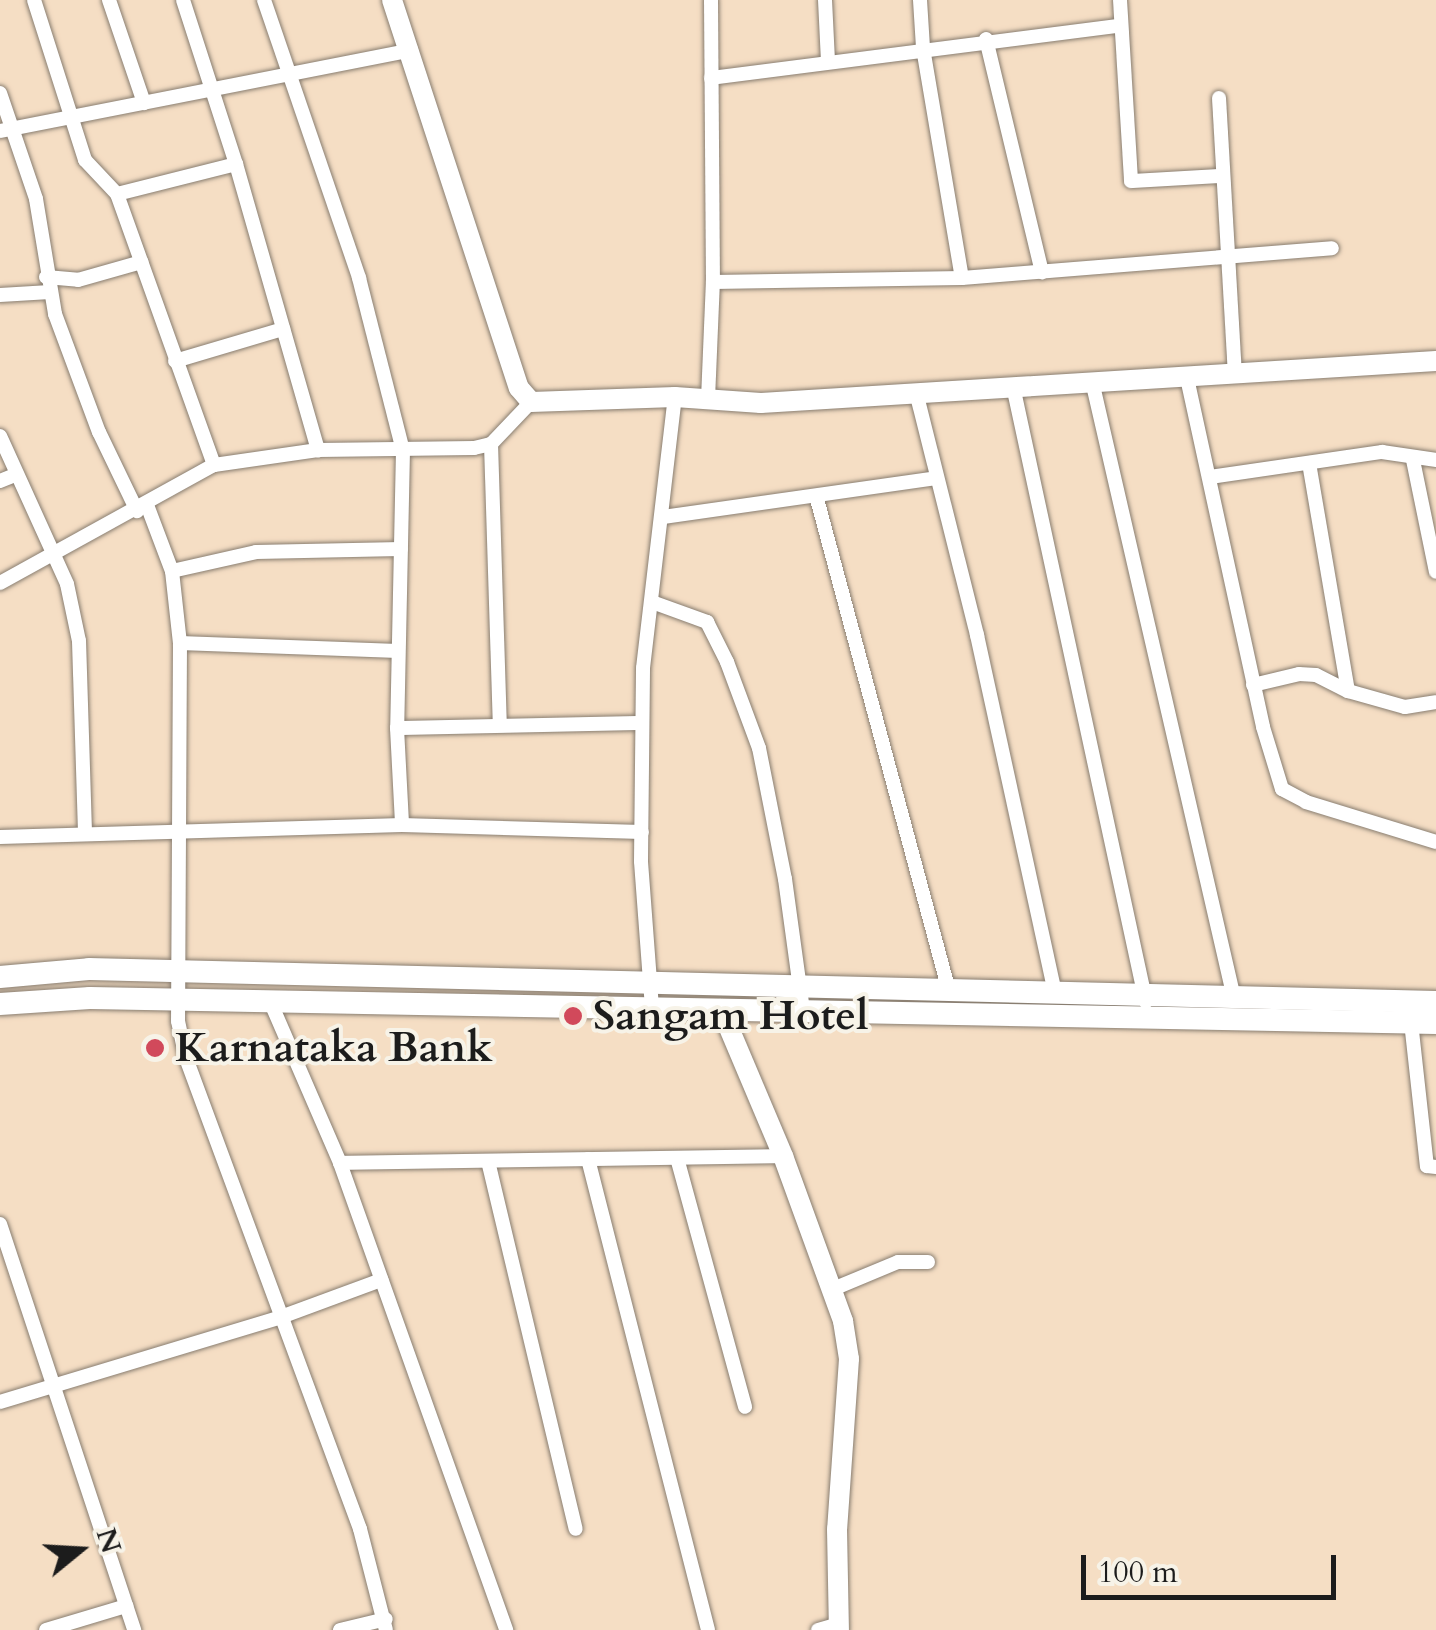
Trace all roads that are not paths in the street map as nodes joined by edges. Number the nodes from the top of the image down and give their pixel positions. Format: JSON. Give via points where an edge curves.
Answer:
{"nodes":[{"id":1,"x":34,"y":0,"type":"edge"},
{"id":2,"x":109,"y":0,"type":"edge"},
{"id":3,"x":182,"y":0,"type":"edge"},
{"id":4,"x":264,"y":0,"type":"edge"},
{"id":5,"x":392,"y":0,"type":"edge"},
{"id":6,"x":711,"y":0,"type":"edge"},
{"id":7,"x":824,"y":0,"type":"edge"},
{"id":8,"x":920,"y":0,"type":"edge"},
{"id":9,"x":1120,"y":0,"type":"edge"},
{"id":10,"x":1119,"y":26,"type":"junction"},
{"id":11,"x":986,"y":39,"type":"junction"},
{"id":12,"x":923,"y":48,"type":"junction"},
{"id":13,"x":411,"y":50,"type":"junction"},
{"id":14,"x":828,"y":62,"type":"junction"},
{"id":15,"x":291,"y":74,"type":"junction"},
{"id":16,"x":711,"y":78,"type":"junction"},
{"id":17,"x":213,"y":89,"type":"junction"},
{"id":18,"x":0,"y":93,"type":"edge"},
{"id":19,"x":1218,"y":98,"type":"dead end"},
{"id":20,"x":144,"y":102,"type":"junction"},
{"id":21,"x":71,"y":117,"type":"junction"},
{"id":22,"x":6,"y":130,"type":"edge"},
{"id":23,"x":236,"y":164,"type":"junction"},
{"id":24,"x":1220,"y":176,"type":"junction"},
{"id":25,"x":118,"y":194,"type":"junction"},
{"id":26,"x":1332,"y":248,"type":"dead end"},
{"id":27,"x":1226,"y":260,"type":"junction"},
{"id":28,"x":141,"y":262,"type":"junction"},
{"id":29,"x":1042,"y":272,"type":"junction"},
{"id":30,"x":962,"y":278,"type":"junction"},
{"id":31,"x":712,"y":282,"type":"junction"},
{"id":32,"x":48,"y":284,"type":"junction"},
{"id":33,"x":0,"y":295,"type":"edge"},
{"id":34,"x":283,"y":329,"type":"junction"},
{"id":35,"x":175,"y":361,"type":"junction"},
{"id":36,"x":1436,"y":361,"type":"edge"},
{"id":37,"x":1235,"y":374,"type":"junction"},
{"id":38,"x":1186,"y":378,"type":"junction"},
{"id":39,"x":1092,"y":380,"type":"junction"},
{"id":40,"x":1013,"y":386,"type":"junction"},
{"id":41,"x":916,"y":392,"type":"junction"},
{"id":42,"x":676,"y":397,"type":"junction"},
{"id":43,"x":708,"y":399,"type":"junction"},
{"id":44,"x":531,"y":402,"type":"junction"},
{"id":45,"x":0,"y":436,"type":"edge"},
{"id":46,"x":491,"y":444,"type":"junction"},
{"id":47,"x":318,"y":450,"type":"junction"},
{"id":48,"x":403,"y":450,"type":"junction"},
{"id":49,"x":1412,"y":460,"type":"junction"},
{"id":50,"x":1436,"y":460,"type":"edge"},
{"id":51,"x":1309,"y":463,"type":"junction"},
{"id":52,"x":214,"y":466,"type":"junction"},
{"id":53,"x":17,"y":474,"type":"junction"},
{"id":54,"x":1210,"y":477,"type":"junction"},
{"id":55,"x":936,"y":478,"type":"junction"},
{"id":56,"x":0,"y":481,"type":"edge"},
{"id":57,"x":817,"y":499,"type":"junction"},
{"id":58,"x":142,"y":508,"type":"junction"},
{"id":59,"x":663,"y":517,"type":"junction"},
{"id":60,"x":401,"y":549,"type":"junction"},
{"id":61,"x":54,"y":556,"type":"junction"},
{"id":62,"x":172,"y":571,"type":"junction"},
{"id":63,"x":1436,"y":572,"type":"edge"},
{"id":64,"x":0,"y":583,"type":"edge"},
{"id":65,"x":652,"y":602,"type":"junction"},
{"id":66,"x":180,"y":642,"type":"junction"},
{"id":67,"x":398,"y":650,"type":"junction"},
{"id":68,"x":1254,"y":684,"type":"junction"},
{"id":69,"x":1348,"y":692,"type":"junction"},
{"id":70,"x":1436,"y":702,"type":"edge"},
{"id":71,"x":500,"y":723,"type":"junction"},
{"id":72,"x":642,"y":723,"type":"junction"},
{"id":73,"x":397,"y":728,"type":"junction"},
{"id":74,"x":402,"y":825,"type":"junction"},
{"id":75,"x":176,"y":830,"type":"junction"},
{"id":76,"x":642,"y":832,"type":"junction"},
{"id":77,"x":85,"y":834,"type":"junction"},
{"id":78,"x":0,"y":837,"type":"edge"},
{"id":79,"x":1436,"y":842,"type":"edge"},
{"id":80,"x":179,"y":971,"type":"junction"},
{"id":81,"x":0,"y":977,"type":"edge"},
{"id":82,"x":652,"y":983,"type":"junction"},
{"id":83,"x":800,"y":987,"type":"junction"},
{"id":84,"x":948,"y":990,"type":"junction"},
{"id":85,"x":1055,"y":993,"type":"junction"},
{"id":86,"x":1234,"y":998,"type":"junction"},
{"id":87,"x":179,"y":999,"type":"junction"},
{"id":88,"x":270,"y":1001,"type":"junction"},
{"id":89,"x":1436,"y":1002,"type":"edge"},
{"id":90,"x":0,"y":1004,"type":"edge"},
{"id":91,"x":1147,"y":1006,"type":"junction"},
{"id":92,"x":652,"y":1008,"type":"junction"},
{"id":93,"x":721,"y":1010,"type":"junction"},
{"id":94,"x":803,"y":1011,"type":"junction"},
{"id":95,"x":1410,"y":1022,"type":"junction"},
{"id":96,"x":1436,"y":1023,"type":"edge"},
{"id":97,"x":783,"y":1156,"type":"junction"},
{"id":98,"x":678,"y":1158,"type":"junction"},
{"id":99,"x":588,"y":1159,"type":"junction"},
{"id":100,"x":488,"y":1161,"type":"junction"},
{"id":101,"x":340,"y":1163,"type":"junction"},
{"id":102,"x":1436,"y":1167,"type":"edge"},
{"id":103,"x":0,"y":1224,"type":"edge"},
{"id":104,"x":928,"y":1262,"type":"dead end"},
{"id":105,"x":381,"y":1280,"type":"junction"},
{"id":106,"x":833,"y":1289,"type":"junction"},
{"id":107,"x":281,"y":1317,"type":"junction"},
{"id":108,"x":56,"y":1388,"type":"junction"},
{"id":109,"x":0,"y":1402,"type":"edge"},
{"id":110,"x":745,"y":1407,"type":"dead end"},
{"id":111,"x":576,"y":1529,"type":"dead end"},
{"id":112,"x":126,"y":1606,"type":"junction"},
{"id":113,"x":386,"y":1625,"type":"edge"},
{"id":114,"x":832,"y":1628,"type":"edge"},
{"id":115,"x":46,"y":1630,"type":"edge"},
{"id":116,"x":134,"y":1630,"type":"edge"},
{"id":117,"x":340,"y":1630,"type":"edge"},
{"id":118,"x":506,"y":1630,"type":"edge"},
{"id":119,"x":708,"y":1630,"type":"edge"}],
"edges":[{"from":1,"to":21,"type":"street"},
{"from":2,"to":20,"type":"street"},
{"from":3,"to":17,"type":"street"},
{"from":4,"to":15,"type":"street"},
{"from":5,"to":13,"type":"street"},
{"from":6,"to":16,"type":"street"},
{"from":7,"to":14,"type":"street"},
{"from":8,"to":12,"type":"street"},
{"from":9,"to":10,"type":"street"},
{"from":10,"to":11,"type":"street"},
{"from":10,"to":24,"type":"street","via":[[1131,181]]},
{"from":11,"to":12,"type":"street"},
{"from":11,"to":29,"type":"street"},
{"from":12,"to":14,"type":"street"},
{"from":12,"to":30,"type":"street"},
{"from":13,"to":15,"type":"street"},
{"from":13,"to":44,"type":"street","via":[[519,388]]},
{"from":14,"to":16,"type":"street"},
{"from":15,"to":17,"type":"street"},
{"from":15,"to":48,"type":"street","via":[[360,278]]},
{"from":16,"to":31,"type":"street"},
{"from":17,"to":20,"type":"street"},
{"from":17,"to":23,"type":"street"},
{"from":18,"to":22,"type":"street"},
{"from":19,"to":24,"type":"street"},
{"from":20,"to":21,"type":"street"},
{"from":21,"to":22,"type":"street"},
{"from":21,"to":25,"type":"street","via":[[85,160]]},
{"from":22,"to":32,"type":"street","via":[[36,200]]},
{"from":23,"to":25,"type":"street"},
{"from":23,"to":34,"type":"street"},
{"from":24,"to":27,"type":"street"},
{"from":25,"to":28,"type":"street"},
{"from":26,"to":27,"type":"street"},
{"from":27,"to":29,"type":"street"},
{"from":27,"to":37,"type":"street"},
{"from":28,"to":32,"type":"street"},
{"from":28,"to":35,"type":"street"},
{"from":29,"to":30,"type":"street"},
{"from":30,"to":31,"type":"street"},
{"from":31,"to":43,"type":"street"},
{"from":32,"to":33,"type":"street"},
{"from":32,"to":58,"type":"street","via":[[99,432]]},
{"from":34,"to":35,"type":"street"},
{"from":34,"to":47,"type":"street"},
{"from":35,"to":52,"type":"street"},
{"from":36,"to":37,"type":"street"},
{"from":37,"to":38,"type":"street"},
{"from":38,"to":39,"type":"street"},
{"from":38,"to":54,"type":"street"},
{"from":39,"to":40,"type":"street"},
{"from":39,"to":86,"type":"street"},
{"from":40,"to":41,"type":"street"},
{"from":40,"to":91,"type":"street"},
{"from":41,"to":43,"type":"street"},
{"from":41,"to":55,"type":"street"},
{"from":42,"to":43,"type":"street"},
{"from":42,"to":44,"type":"street"},
{"from":42,"to":59,"type":"street"},
{"from":44,"to":46,"type":"street"},
{"from":45,"to":53,"type":"street"},
{"from":46,"to":48,"type":"street"},
{"from":46,"to":71,"type":"street"},
{"from":47,"to":48,"type":"street"},
{"from":47,"to":52,"type":"street"},
{"from":48,"to":60,"type":"street"},
{"from":49,"to":50,"type":"street"},
{"from":49,"to":51,"type":"street","via":[[1382,452]]},
{"from":49,"to":63,"type":"street"},
{"from":51,"to":54,"type":"street"},
{"from":51,"to":69,"type":"street"},
{"from":52,"to":58,"type":"street"},
{"from":53,"to":56,"type":"street"},
{"from":53,"to":61,"type":"street"},
{"from":54,"to":68,"type":"street"},
{"from":55,"to":57,"type":"street"},
{"from":55,"to":85,"type":"street"},
{"from":57,"to":59,"type":"street"},
{"from":57,"to":84,"type":"street"},
{"from":58,"to":61,"type":"street"},
{"from":58,"to":62,"type":"street"},
{"from":59,"to":65,"type":"street"},
{"from":60,"to":62,"type":"street","via":[[256,552]]},
{"from":60,"to":67,"type":"street"},
{"from":61,"to":64,"type":"street"},
{"from":61,"to":77,"type":"street","via":[[79,642]]},
{"from":62,"to":66,"type":"street"},
{"from":65,"to":72,"type":"street"},
{"from":65,"to":83,"type":"street","via":[[706,622],[727,662],[759,748]]},
{"from":66,"to":67,"type":"street"},
{"from":66,"to":75,"type":"street"},
{"from":67,"to":73,"type":"street"},
{"from":68,"to":69,"type":"street","via":[[1316,675]]},
{"from":68,"to":79,"type":"street","via":[[1282,790]]},
{"from":69,"to":70,"type":"street","via":[[1405,707]]},
{"from":71,"to":72,"type":"street"},
{"from":71,"to":73,"type":"street"},
{"from":72,"to":76,"type":"street"},
{"from":73,"to":74,"type":"street"},
{"from":74,"to":75,"type":"street"},
{"from":74,"to":76,"type":"street"},
{"from":75,"to":77,"type":"street"},
{"from":75,"to":80,"type":"street"},
{"from":76,"to":82,"type":"street"},
{"from":77,"to":78,"type":"street"},
{"from":80,"to":81,"type":"main road","via":[[58,970]]},
{"from":80,"to":82,"type":"main road"},
{"from":80,"to":87,"type":"street"},
{"from":82,"to":83,"type":"main road"},
{"from":82,"to":92,"type":"street"},
{"from":83,"to":84,"type":"main road"},
{"from":83,"to":94,"type":"street"},
{"from":84,"to":85,"type":"main road"},
{"from":85,"to":91,"type":"main road"},
{"from":86,"to":89,"type":"main road"},
{"from":86,"to":91,"type":"main road"},
{"from":87,"to":88,"type":"main road"},
{"from":87,"to":90,"type":"main road"},
{"from":87,"to":107,"type":"street","via":[[186,1058]]},
{"from":88,"to":92,"type":"main road"},
{"from":88,"to":101,"type":"street"},
{"from":91,"to":94,"type":"main road"},
{"from":91,"to":95,"type":"main road"},
{"from":92,"to":93,"type":"main road"},
{"from":93,"to":94,"type":"main road"},
{"from":93,"to":97,"type":"street"},
{"from":95,"to":96,"type":"main road"},
{"from":95,"to":102,"type":"street","via":[[1426,1166]]},
{"from":97,"to":98,"type":"street"},
{"from":97,"to":106,"type":"street"},
{"from":98,"to":99,"type":"street"},
{"from":98,"to":110,"type":"street"},
{"from":99,"to":100,"type":"street"},
{"from":99,"to":119,"type":"street"},
{"from":100,"to":101,"type":"street"},
{"from":100,"to":111,"type":"street"},
{"from":101,"to":105,"type":"street"},
{"from":103,"to":108,"type":"street"},
{"from":104,"to":106,"type":"street","via":[[898,1262]]},
{"from":105,"to":107,"type":"street"},
{"from":105,"to":118,"type":"street"},
{"from":106,"to":114,"type":"street","via":[[849,1358]]},
{"from":107,"to":108,"type":"street"},
{"from":107,"to":113,"type":"street","via":[[360,1529]]},
{"from":108,"to":109,"type":"street"},
{"from":108,"to":112,"type":"street"},
{"from":112,"to":115,"type":"street"},
{"from":112,"to":116,"type":"street"},
{"from":113,"to":117,"type":"street"}]}
